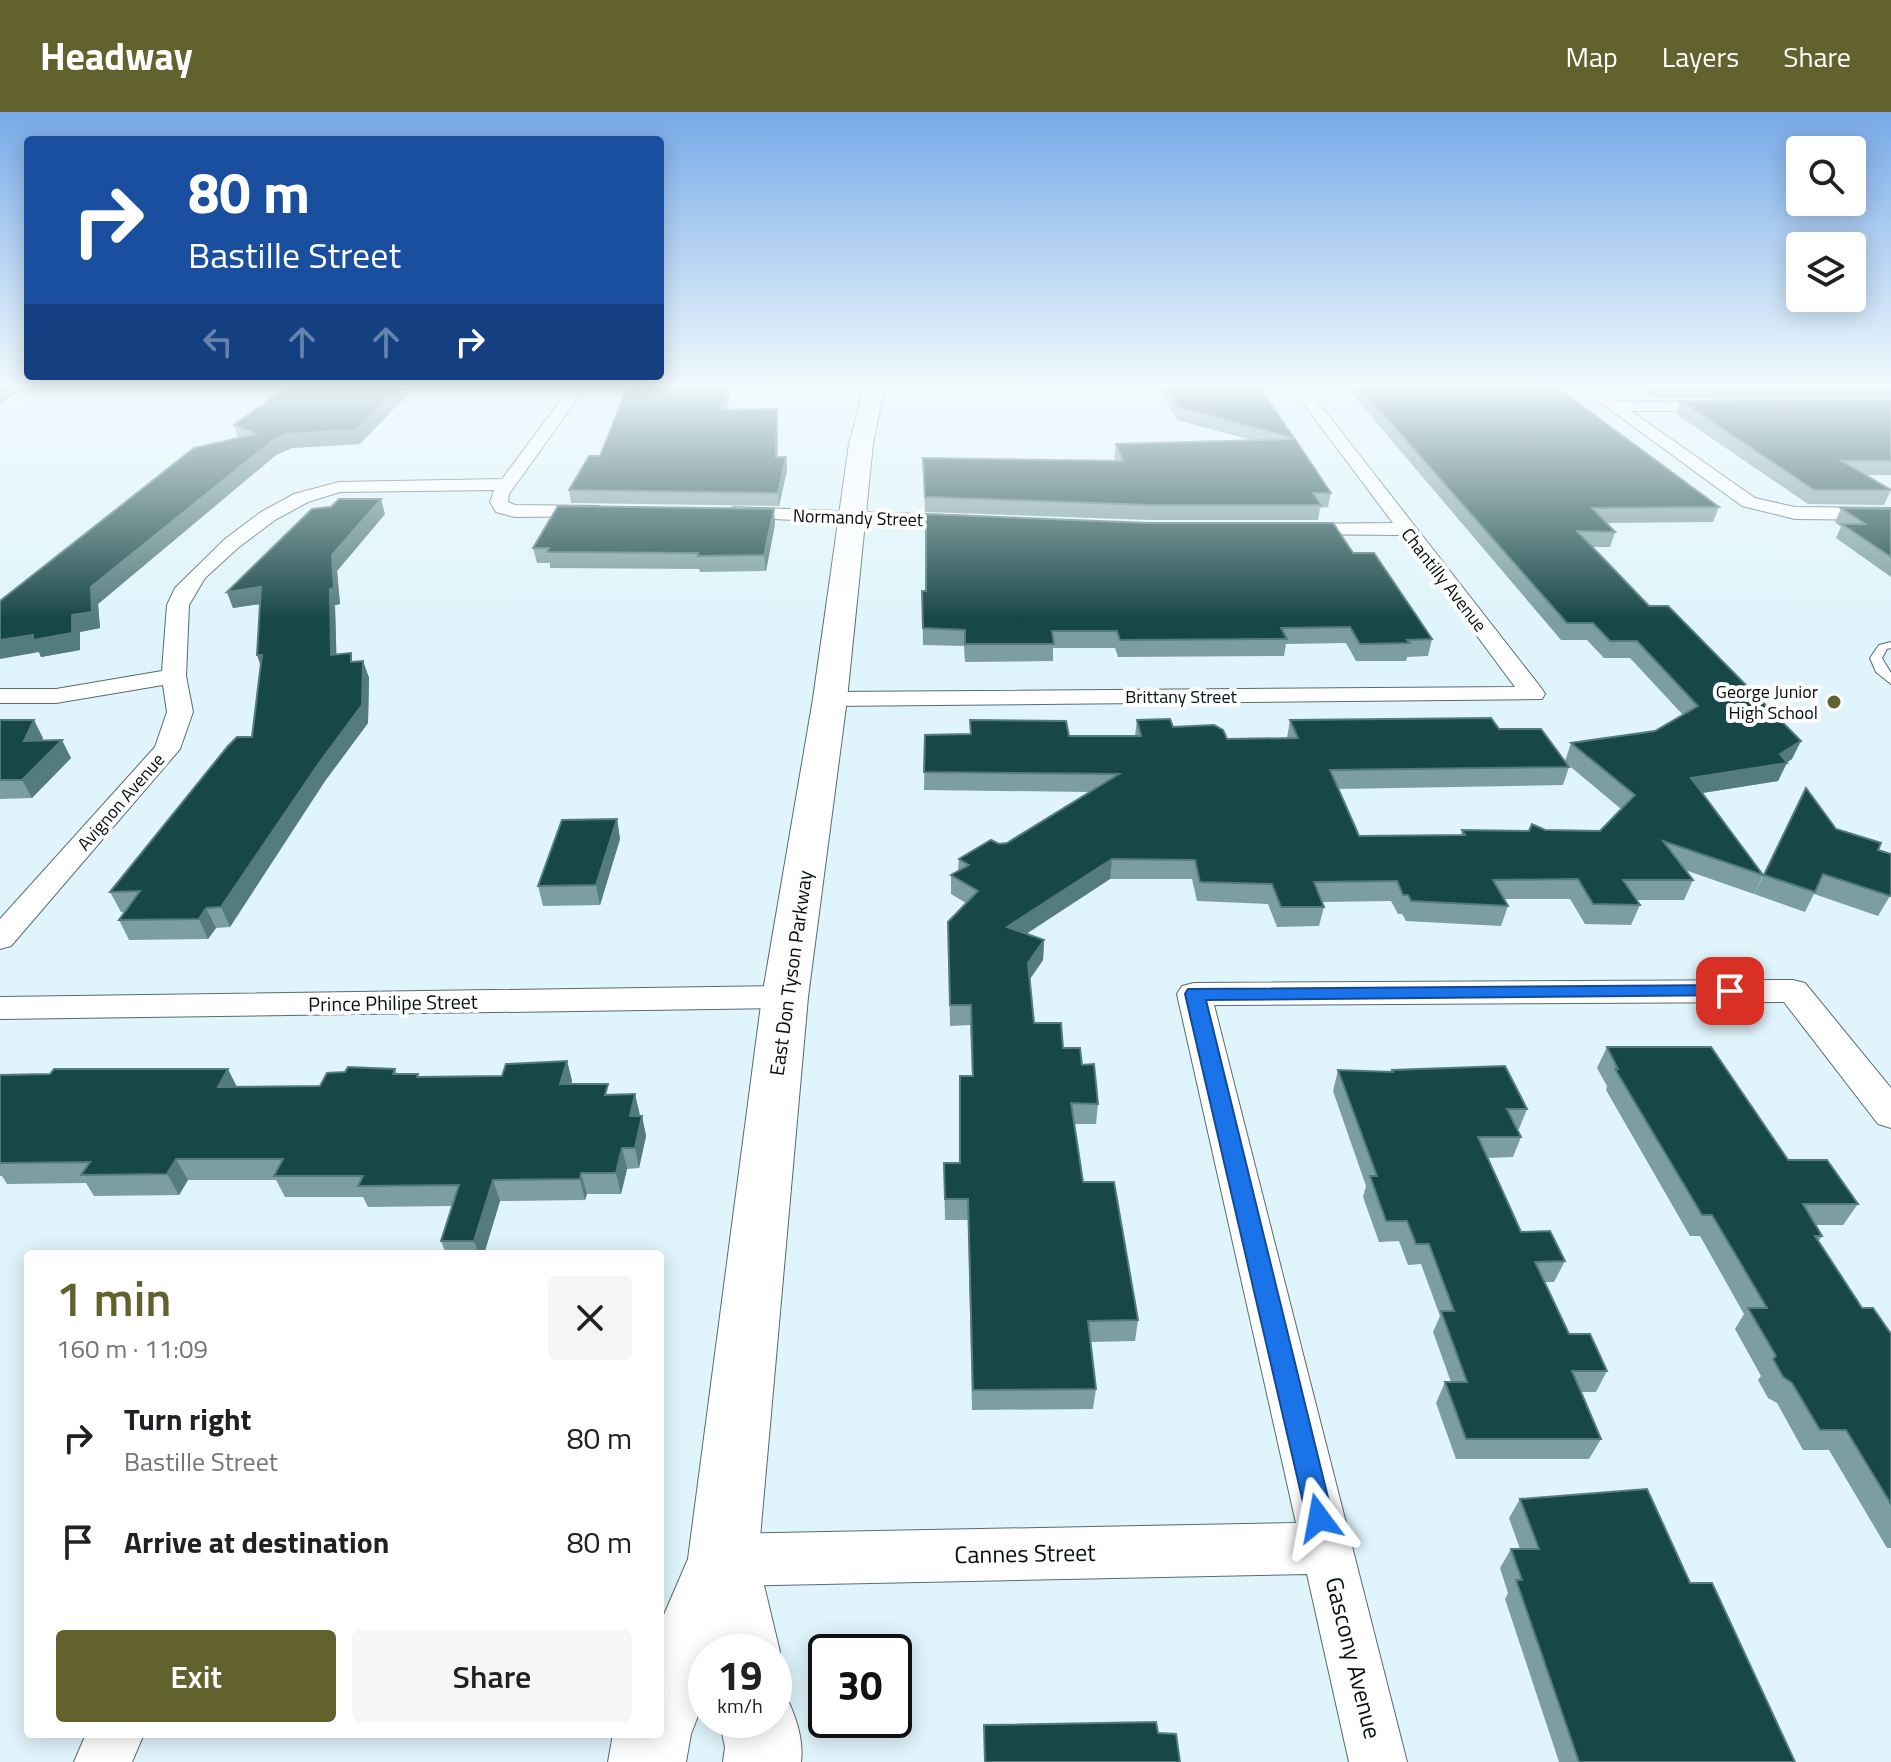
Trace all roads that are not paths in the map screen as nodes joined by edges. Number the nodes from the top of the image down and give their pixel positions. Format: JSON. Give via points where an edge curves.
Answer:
{"nodes":[{"id":1,"x":521,"y":465,"type":"edge"},
{"id":2,"x":859,"y":465,"type":"edge"},
{"id":3,"x":1357,"y":465,"type":"edge"},
{"id":4,"x":1695,"y":465,"type":"edge"},
{"id":5,"x":507,"y":484,"type":"junction"},
{"id":6,"x":624,"y":512,"type":"edge"},
{"id":7,"x":715,"y":512,"type":"edge"},
{"id":8,"x":1891,"y":514,"type":"edge"},
{"id":9,"x":854,"y":518,"type":"junction"},
{"id":10,"x":984,"y":523,"type":"edge"},
{"id":11,"x":1405,"y":529,"type":"junction"},
{"id":12,"x":1267,"y":530,"type":"edge"},
{"id":13,"x":1891,"y":645,"type":"edge"},
{"id":14,"x":174,"y":676,"type":"junction"},
{"id":15,"x":1891,"y":680,"type":"edge"},
{"id":16,"x":1533,"y":694,"type":"joint"},
{"id":17,"x":0,"y":696,"type":"edge"},
{"id":18,"x":830,"y":699,"type":"junction"},
{"id":19,"x":0,"y":939,"type":"edge"},
{"id":20,"x":785,"y":997,"type":"junction"},
{"id":21,"x":0,"y":1008,"type":"edge"},
{"id":22,"x":1891,"y":1114,"type":"edge"},
{"id":23,"x":1326,"y":1548,"type":"junction"},
{"id":24,"x":723,"y":1560,"type":"junction"},
{"id":25,"x":739,"y":1634,"type":"edge"},
{"id":26,"x":664,"y":1705,"type":"edge"},
{"id":27,"x":114,"y":1738,"type":"edge"},
{"id":28,"x":651,"y":1738,"type":"edge"},
{"id":29,"x":762,"y":1738,"type":"edge"},
{"id":30,"x":103,"y":1762,"type":"edge"},
{"id":31,"x":647,"y":1762,"type":"edge"},
{"id":32,"x":762,"y":1762,"type":"edge"},
{"id":33,"x":1378,"y":1762,"type":"edge"}],
"edges":[{"from":1,"to":5,"type":"street"},
{"from":2,"to":9,"type":"main road","name":"East Don Tyson Parkway"},
{"from":3,"to":11,"type":"street","name":"Chantilly Avenue"},
{"from":4,"to":8,"type":"street","via":[[1733,493],[1768,509]]},
{"from":5,"to":6,"type":"street","via":[[500,494],[503,508]]},
{"from":5,"to":14,"type":"street","name":"Avignon Avenue","via":[[339,487],[301,498],[268,516],[186,588],[178,605]]},
{"from":7,"to":9,"type":"street","name":"Normandy Street"},
{"from":9,"to":10,"type":"street","name":"Normandy Street"},
{"from":9,"to":18,"type":"main road","name":"East Don Tyson Parkway"},
{"from":11,"to":12,"type":"street"},
{"from":11,"to":16,"type":"street","name":"Chantilly Avenue"},
{"from":13,"to":15,"type":"lane","via":[[1876,658]]},
{"from":14,"to":17,"type":"street","via":[[56,696]]},
{"from":14,"to":19,"type":"street","name":"Avignon Avenue","via":[[180,712],[167,749]]},
{"from":16,"to":18,"type":"street","name":"Brittany Street"},
{"from":18,"to":20,"type":"main road","name":"East Don Tyson Parkway"},
{"from":20,"to":21,"type":"street","name":"Prince Philipe Street"},
{"from":20,"to":24,"type":"main road","name":"East Don Tyson Parkway"},
{"from":22,"to":23,"type":"street","name":"Gascony Avenue","via":[[1793,991],[1194,994]]},
{"from":23,"to":24,"type":"street","name":"Cannes Street"},
{"from":23,"to":33,"type":"street","name":"Gascony Avenue"},
{"from":24,"to":25,"type":"main road","name":"East Don Tyson Parkway"},
{"from":24,"to":26,"type":"main road","name":"East Don Tyson Parkway"},
{"from":27,"to":30,"type":"street"},
{"from":28,"to":31,"type":"main road"},
{"from":29,"to":32,"type":"main road"}]}
